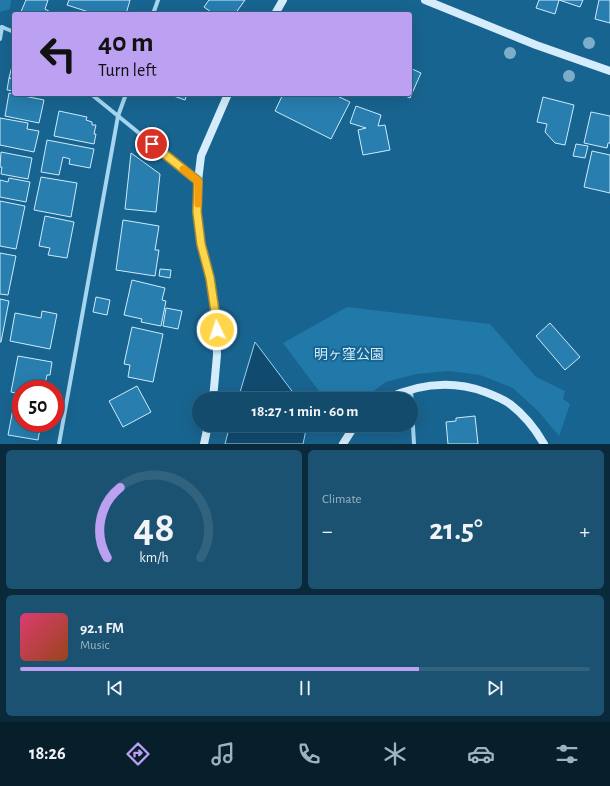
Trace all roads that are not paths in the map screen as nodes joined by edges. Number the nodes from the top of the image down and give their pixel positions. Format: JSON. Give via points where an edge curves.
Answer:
{"nodes":[{"id":1,"x":158,"y":0,"type":"edge"},
{"id":2,"x":283,"y":0,"type":"edge"},
{"id":3,"x":425,"y":0,"type":"edge"},
{"id":4,"x":155,"y":12,"type":"edge"},
{"id":5,"x":276,"y":12,"type":"edge"},
{"id":6,"x":1,"y":27,"type":"edge"},
{"id":7,"x":12,"y":31,"type":"edge"},
{"id":8,"x":0,"y":39,"type":"edge"},
{"id":9,"x":610,"y":71,"type":"edge"},
{"id":10,"x":93,"y":96,"type":"edge"},
{"id":11,"x":125,"y":96,"type":"edge"},
{"id":12,"x":227,"y":96,"type":"edge"},
{"id":13,"x":118,"y":116,"type":"junction"},
{"id":14,"x":198,"y":181,"type":"junction"},
{"id":15,"x":411,"y":390,"type":"junction"},
{"id":16,"x":213,"y":392,"type":"edge"},
{"id":17,"x":402,"y":392,"type":"edge"},
{"id":18,"x":207,"y":432,"type":"edge"},
{"id":19,"x":351,"y":432,"type":"edge"},
{"id":20,"x":59,"y":444,"type":"edge"},
{"id":21,"x":204,"y":444,"type":"edge"},
{"id":22,"x":343,"y":444,"type":"edge"},
{"id":23,"x":414,"y":444,"type":"edge"},
{"id":24,"x":544,"y":444,"type":"edge"}],
"edges":[{"from":1,"to":4,"type":"street"},
{"from":2,"to":5,"type":"street"},
{"from":3,"to":9,"type":"street","via":[[536,45]]},
{"from":6,"to":7,"type":"street"},
{"from":6,"to":8,"type":"street"},
{"from":10,"to":13,"type":"street"},
{"from":11,"to":13,"type":"street"},
{"from":12,"to":14,"type":"street","via":[[201,156]]},
{"from":13,"to":14,"type":"street"},
{"from":13,"to":20,"type":"street"},
{"from":14,"to":16,"type":"street","via":[[197,212],[201,244],[210,278],[216,318],[217,355]]},
{"from":15,"to":17,"type":"street"},
{"from":15,"to":23,"type":"street"},
{"from":15,"to":24,"type":"street","via":[[450,384],[471,387],[493,395],[510,404]]},
{"from":18,"to":21,"type":"street"},
{"from":19,"to":22,"type":"street"}]}
